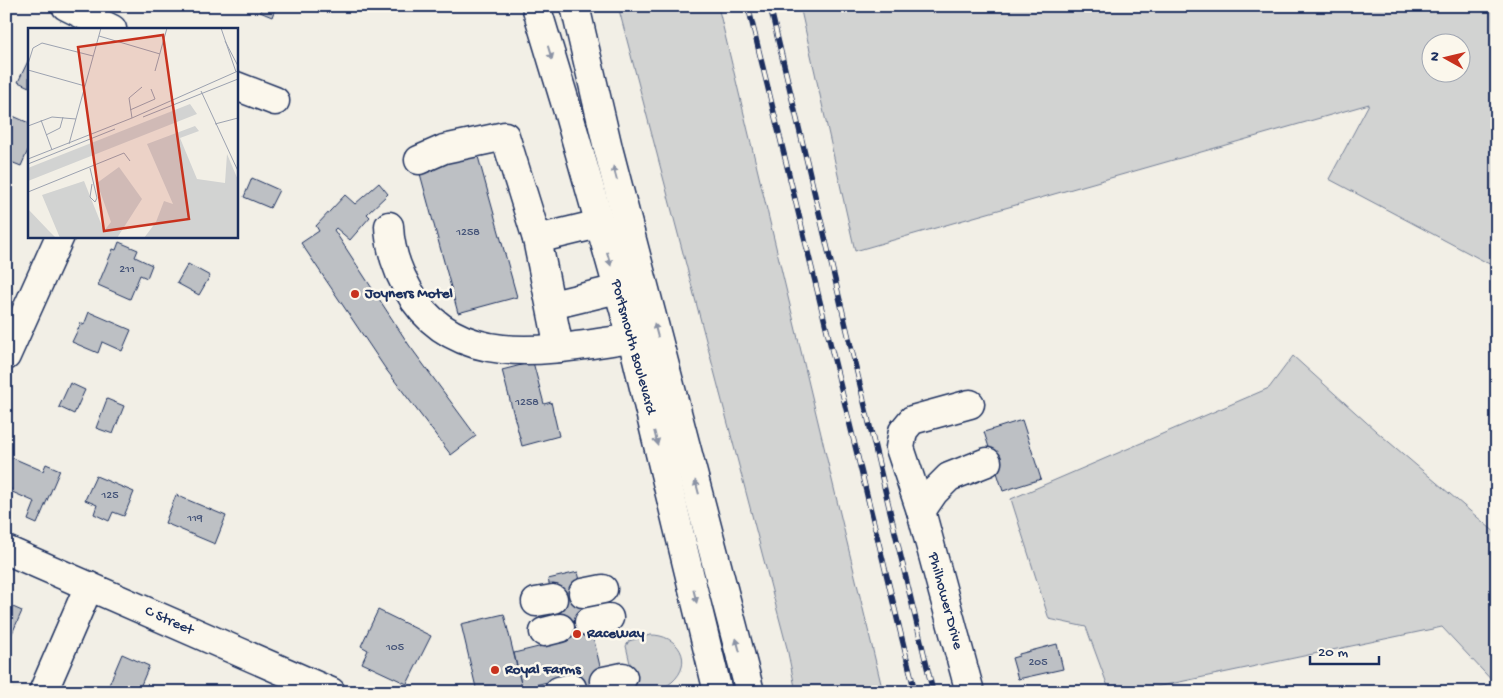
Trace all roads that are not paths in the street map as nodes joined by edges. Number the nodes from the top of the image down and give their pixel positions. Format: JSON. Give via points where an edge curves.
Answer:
{"nodes":[{"id":1,"x":66,"y":6,"type":"edge"},
{"id":2,"x":536,"y":6,"type":"edge"},
{"id":3,"x":574,"y":6,"type":"edge"},
{"id":4,"x":110,"y":28,"type":"edge"},
{"id":5,"x":238,"y":87,"type":"edge"},
{"id":6,"x":275,"y":101,"type":"dead end"},
{"id":7,"x":418,"y":160,"type":"dead end"},
{"id":8,"x":599,"y":224,"type":"junction"},
{"id":9,"x":389,"y":226,"type":"dead end"},
{"id":10,"x":59,"y":238,"type":"edge"},
{"id":11,"x":537,"y":238,"type":"junction"},
{"id":12,"x":618,"y":289,"type":"junction"},
{"id":13,"x":552,"y":304,"type":"junction"},
{"id":14,"x":632,"y":338,"type":"junction"},
{"id":15,"x":560,"y":348,"type":"junction"},
{"id":16,"x":6,"y":356,"type":"edge"},
{"id":17,"x":970,"y":404,"type":"dead end"},
{"id":18,"x":987,"y":462,"type":"dead end"},
{"id":19,"x":920,"y":511,"type":"junction"},
{"id":20,"x":6,"y":550,"type":"edge"},
{"id":21,"x":89,"y":586,"type":"junction"},
{"id":22,"x":320,"y":690,"type":"edge"},
{"id":23,"x":43,"y":692,"type":"edge"},
{"id":24,"x":718,"y":692,"type":"edge"},
{"id":25,"x":750,"y":692,"type":"edge"},
{"id":26,"x":970,"y":692,"type":"edge"}],
"edges":[{"from":1,"to":4,"type":"main road"},
{"from":2,"to":8,"type":"main road","name":"Portsmouth Boulevard","one_way":true},
{"from":25,"to":3,"type":"main road","name":"Portsmouth Boulevard","one_way":true},
{"from":5,"to":6,"type":"main road"},
{"from":7,"to":11,"type":"main road","via":[[444,149],[505,136]]},
{"from":8,"to":11,"type":"main road"},
{"from":8,"to":12,"type":"main road","name":"Portsmouth Boulevard","one_way":true},
{"from":9,"to":15,"type":"main road","via":[[395,262],[406,287],[421,309],[440,327],[482,346],[507,350]]},
{"from":10,"to":16,"type":"main road"},
{"from":11,"to":13,"type":"main road"},
{"from":12,"to":13,"type":"main road"},
{"from":12,"to":14,"type":"main road","name":"Portsmouth Boulevard"},
{"from":13,"to":15,"type":"main road"},
{"from":14,"to":15,"type":"main road"},
{"from":14,"to":24,"type":"main road","name":"Portsmouth Boulevard","one_way":true},
{"from":17,"to":19,"type":"main road","name":"Philhower Drive","via":[[912,420],[903,431],[900,448]]},
{"from":18,"to":19,"type":"main road","via":[[949,477]]},
{"from":19,"to":26,"type":"main road","name":"Philhower Drive"},
{"from":20,"to":21,"type":"main road","name":"C Street"},
{"from":21,"to":22,"type":"main road","name":"C Street"},
{"from":21,"to":23,"type":"main road"}]}
